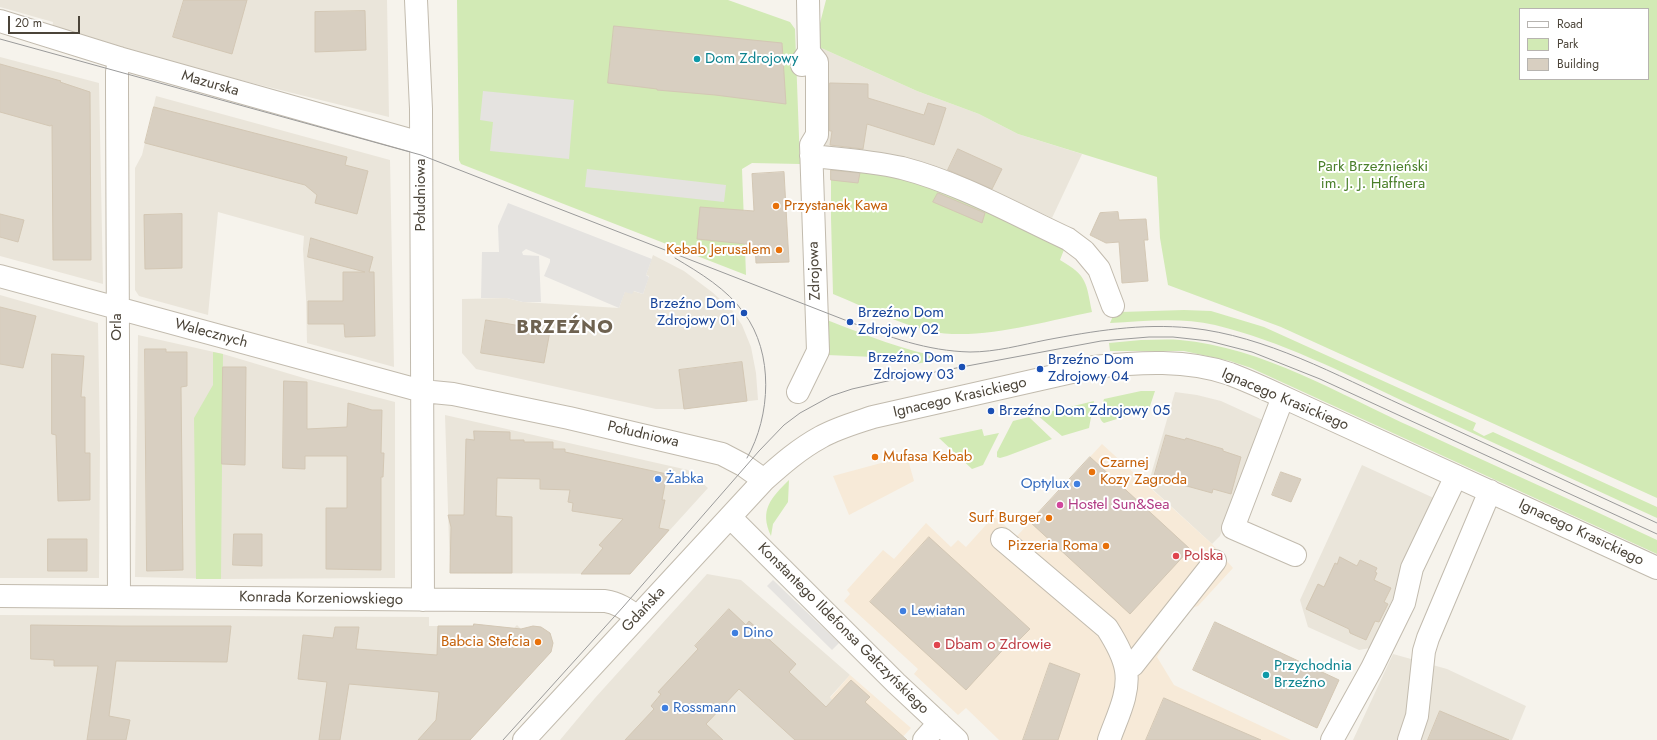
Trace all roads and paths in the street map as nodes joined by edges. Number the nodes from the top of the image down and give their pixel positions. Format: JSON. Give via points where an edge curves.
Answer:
{"nodes":[{"id":1,"x":416,"y":0,"type":"edge"},
{"id":2,"x":808,"y":0,"type":"edge"},
{"id":3,"x":0,"y":21,"type":"edge"},
{"id":4,"x":119,"y":58,"type":"junction"},
{"id":5,"x":421,"y":144,"type":"junction"},
{"id":6,"x":811,"y":151,"type":"junction"},
{"id":7,"x":0,"y":276,"type":"edge"},
{"id":8,"x":1113,"y":306,"type":"dead end"},
{"id":9,"x":117,"y":308,"type":"junction"},
{"id":10,"x":422,"y":391,"type":"junction"},
{"id":11,"x":798,"y":392,"type":"dead end"},
{"id":12,"x":1284,"y":396,"type":"junction"},
{"id":13,"x":1456,"y":476,"type":"junction"},
{"id":14,"x":764,"y":480,"type":"junction"},
{"id":15,"x":1490,"y":491,"type":"junction"},
{"id":16,"x":730,"y":517,"type":"junction"},
{"id":17,"x":1002,"y":539,"type":"dead end"},
{"id":18,"x":1295,"y":555,"type":"dead end"},
{"id":19,"x":1215,"y":561,"type":"dead end"},
{"id":20,"x":1657,"y":568,"type":"edge"},
{"id":21,"x":0,"y":596,"type":"edge"},
{"id":22,"x":119,"y":597,"type":"junction"},
{"id":23,"x":423,"y":600,"type":"junction"},
{"id":24,"x":637,"y":617,"type":"junction"},
{"id":25,"x":1126,"y":670,"type":"junction"},
{"id":26,"x":939,"y":723,"type":"junction"},
{"id":27,"x":524,"y":740,"type":"edge"},
{"id":28,"x":924,"y":740,"type":"edge"},
{"id":29,"x":958,"y":740,"type":"edge"},
{"id":30,"x":1109,"y":740,"type":"edge"},
{"id":31,"x":1332,"y":740,"type":"edge"},
{"id":32,"x":1409,"y":740,"type":"edge"}],
"edges":[{"from":1,"to":5,"type":"street","name":"Południowa"},
{"from":2,"to":6,"type":"street","name":"Zdrojowa","via":[[809,52],[802,62],[804,135]]},
{"from":3,"to":4,"type":"street","name":"Mazurska"},
{"from":4,"to":5,"type":"street","name":"Mazurska"},
{"from":4,"to":9,"type":"street","name":"Orla"},
{"from":5,"to":10,"type":"street","name":"Południowa"},
{"from":6,"to":8,"type":"street","via":[[903,169],[954,185],[1068,239],[1084,251],[1099,269]]},
{"from":6,"to":11,"type":"street","name":"Zdrojowa","via":[[818,350]]},
{"from":7,"to":9,"type":"street","name":"Walecznych"},
{"from":9,"to":10,"type":"street","name":"Walecznych"},
{"from":9,"to":22,"type":"street","name":"Orla"},
{"from":10,"to":14,"type":"street","name":"Południowa","via":[[453,394],[568,418],[722,454]]},
{"from":10,"to":23,"type":"street","name":"Południowa"},
{"from":12,"to":13,"type":"street","name":"Ignacego Krasickiego"},
{"from":12,"to":14,"type":"street","name":"Ignacego Krasickiego","via":[[1229,374],[1199,366],[1127,363],[1094,367],[873,417],[839,428],[795,452]]},
{"from":12,"to":18,"type":"street","via":[[1233,528]]},
{"from":13,"to":15,"type":"street","name":"Ignacego Krasickiego"},
{"from":13,"to":31,"type":"street","via":[[1412,568],[1404,603]]},
{"from":14,"to":16,"type":"street","name":"Gdańska"},
{"from":15,"to":20,"type":"street","name":"Ignacego Krasickiego"},
{"from":15,"to":32,"type":"street","via":[[1428,638],[1424,651],[1417,716]]},
{"from":16,"to":24,"type":"street","name":"Gdańska"},
{"from":16,"to":26,"type":"street","name":"Konstantego Ildefonsa Gałczyńskiego"},
{"from":17,"to":25,"type":"street","via":[[1107,628],[1116,642]]},
{"from":19,"to":25,"type":"street","via":[[1133,665]]},
{"from":21,"to":22,"type":"street","name":"Konrada Korzeniowskiego"},
{"from":22,"to":23,"type":"street","name":"Konrada Korzeniowskiego"},
{"from":23,"to":24,"type":"street","name":"Konrada Korzeniowskiego","via":[[605,601],[614,602]]},
{"from":24,"to":27,"type":"street","name":"Gdańska"},
{"from":25,"to":30,"type":"street","via":[[1125,694]]},
{"from":26,"to":28,"type":"street"},
{"from":26,"to":29,"type":"street","name":"Konstantego Ildefonsa Gałczyńskiego"}]}
